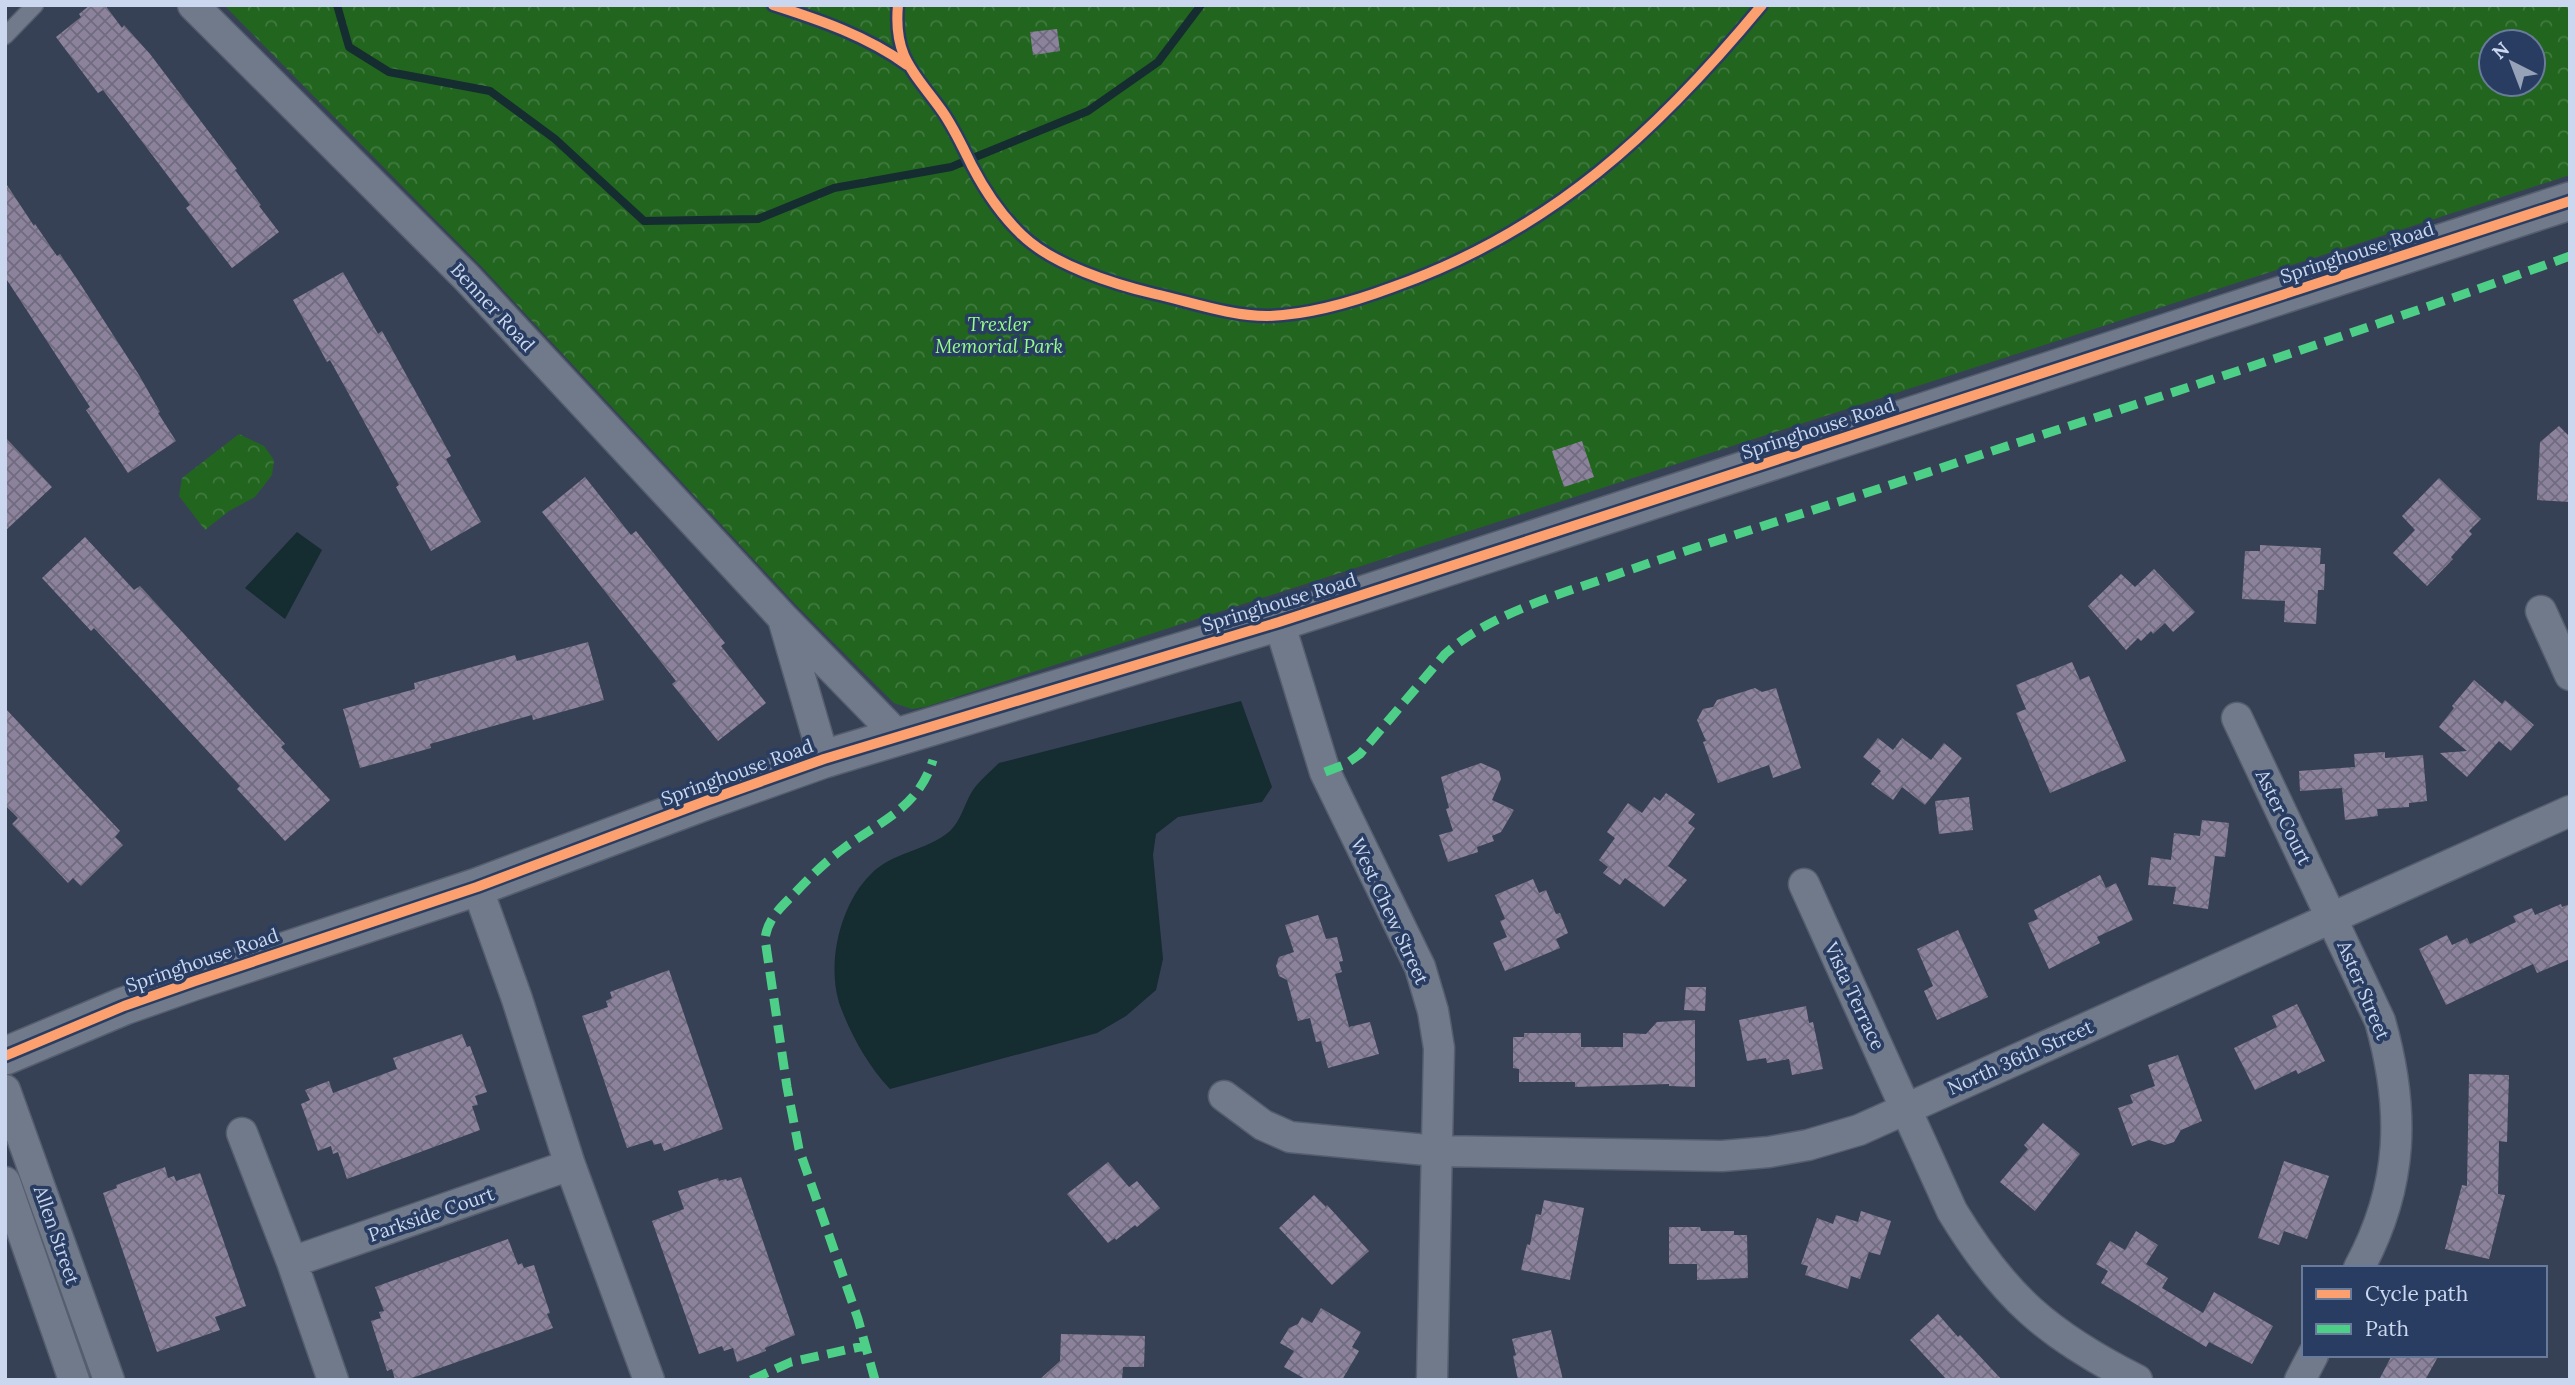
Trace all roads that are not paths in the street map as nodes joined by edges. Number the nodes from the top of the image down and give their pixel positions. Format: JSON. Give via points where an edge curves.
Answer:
{"nodes":[{"id":1,"x":35,"y":5,"type":"edge"},
{"id":2,"x":193,"y":5,"type":"edge"},
{"id":3,"x":5,"y":36,"type":"edge"},
{"id":4,"x":2570,"y":201,"type":"edge"},
{"id":5,"x":2541,"y":611,"type":"dead end"},
{"id":6,"x":783,"y":618,"type":"junction"},
{"id":7,"x":1279,"y":622,"type":"junction"},
{"id":8,"x":2570,"y":675,"type":"edge"},
{"id":9,"x":2236,"y":718,"type":"dead end"},
{"id":10,"x":899,"y":737,"type":"junction"},
{"id":11,"x":824,"y":759,"type":"junction"},
{"id":12,"x":2570,"y":811,"type":"edge"},
{"id":13,"x":1804,"y":884,"type":"dead end"},
{"id":14,"x":477,"y":887,"type":"junction"},
{"id":15,"x":2332,"y":917,"type":"junction"},
{"id":16,"x":5,"y":1056,"type":"edge"},
{"id":17,"x":5,"y":1090,"type":"edge"},
{"id":18,"x":1224,"y":1096,"type":"dead end"},
{"id":19,"x":1907,"y":1107,"type":"junction"},
{"id":20,"x":243,"y":1133,"type":"dead end"},
{"id":21,"x":1437,"y":1151,"type":"junction"},
{"id":22,"x":570,"y":1165,"type":"junction"},
{"id":23,"x":5,"y":1182,"type":"edge"},
{"id":24,"x":292,"y":1262,"type":"junction"},
{"id":25,"x":2361,"y":1266,"type":"edge"},
{"id":26,"x":2312,"y":1357,"type":"edge"},
{"id":27,"x":74,"y":1380,"type":"edge"},
{"id":28,"x":109,"y":1380,"type":"edge"},
{"id":29,"x":333,"y":1380,"type":"edge"},
{"id":30,"x":649,"y":1380,"type":"edge"},
{"id":31,"x":1432,"y":1380,"type":"edge"},
{"id":32,"x":2137,"y":1380,"type":"edge"},
{"id":33,"x":2300,"y":1380,"type":"edge"}],
"edges":[{"from":1,"to":3,"type":"lane"},
{"from":2,"to":6,"type":"street","name":"Benner Road","via":[[466,277]]},
{"from":4,"to":7,"type":"street","name":"Springhouse Road"},
{"from":5,"to":8,"type":"street"},
{"from":6,"to":10,"type":"street","name":"Benner Road"},
{"from":6,"to":11,"type":"street","name":"Benner Road"},
{"from":7,"to":10,"type":"street","name":"Springhouse Road"},
{"from":7,"to":21,"type":"street","name":"West Chew Street","via":[[1325,772],[1420,967],[1430,1000],[1439,1048]]},
{"from":9,"to":15,"type":"street","name":"Aster Court"},
{"from":10,"to":11,"type":"street","name":"Springhouse Road"},
{"from":11,"to":14,"type":"street","name":"Springhouse Road"},
{"from":12,"to":15,"type":"street","name":"North 36th Street"},
{"from":13,"to":19,"type":"street","name":"Vista Terrace"},
{"from":14,"to":16,"type":"street","name":"Springhouse Road","via":[[124,1006]]},
{"from":14,"to":22,"type":"street"},
{"from":15,"to":19,"type":"street","name":"North 36th Street"},
{"from":15,"to":25,"type":"street","name":"Aster Street","via":[[2380,1021],[2397,1102],[2393,1174],[2383,1214]]},
{"from":17,"to":28,"type":"street","name":"Allen Street"},
{"from":18,"to":21,"type":"street","name":"North 36th Street","via":[[1263,1125],[1290,1137]]},
{"from":19,"to":21,"type":"street","name":"North 36th Street","via":[[1858,1130],[1769,1152],[1722,1156]]},
{"from":19,"to":32,"type":"street","name":"Vista Terrace","via":[[1952,1211],[2007,1289],[2051,1329]]},
{"from":20,"to":24,"type":"street"},
{"from":21,"to":31,"type":"street","name":"West Chew Street"},
{"from":22,"to":24,"type":"street","name":"Parkside Court"},
{"from":22,"to":30,"type":"street"},
{"from":23,"to":27,"type":"street","name":"Allen Street"},
{"from":24,"to":29,"type":"street"},
{"from":26,"to":33,"type":"street"}]}
